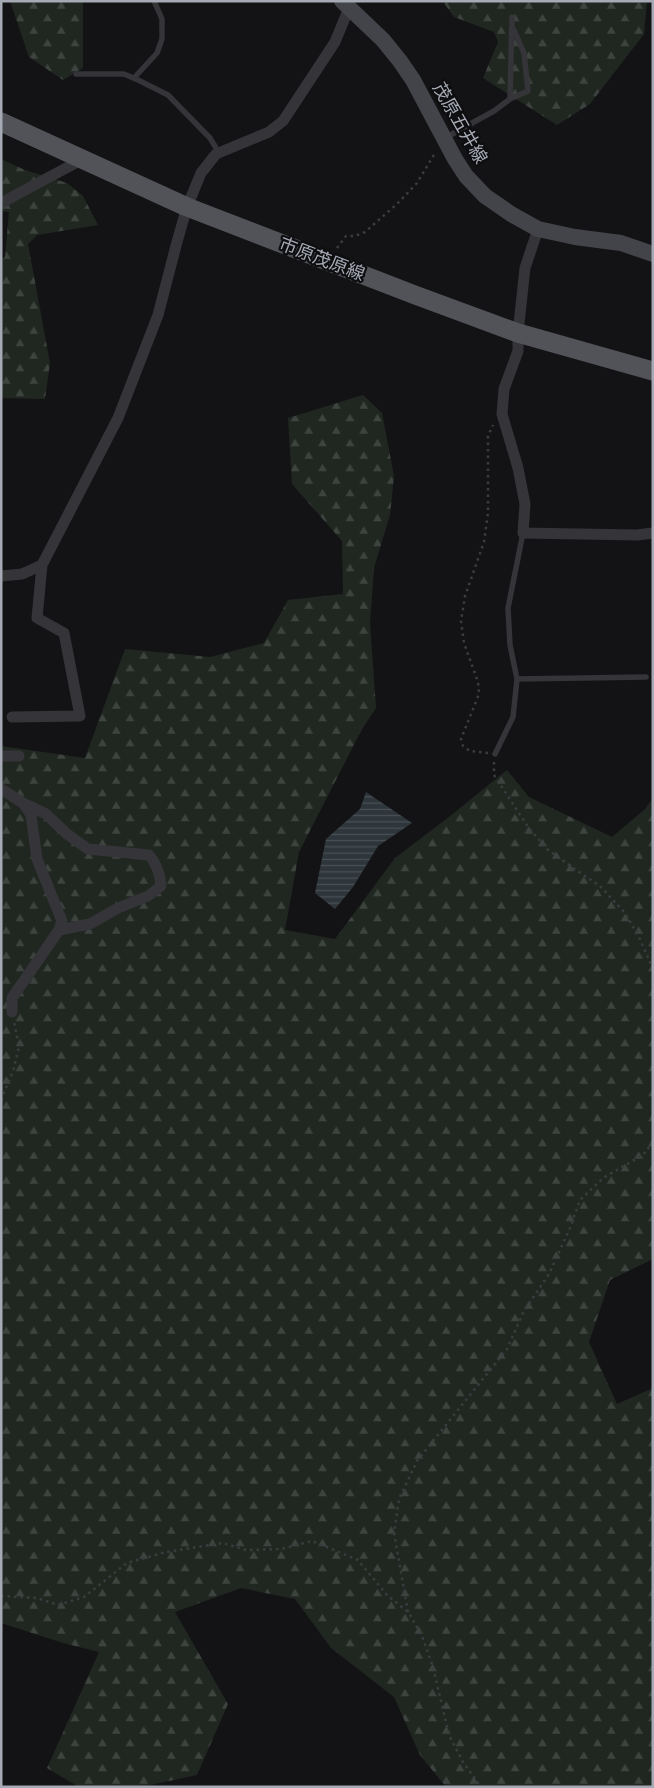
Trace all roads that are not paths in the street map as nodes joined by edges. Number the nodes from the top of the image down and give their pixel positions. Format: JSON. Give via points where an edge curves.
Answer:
{"nodes":[{"id":1,"x":154,"y":1,"type":"edge"},
{"id":2,"x":346,"y":4,"type":"edge"},
{"id":3,"x":512,"y":17,"type":"dead end"},
{"id":4,"x":512,"y":27,"type":"junction"},
{"id":5,"x":76,"y":74,"type":"dead end"},
{"id":6,"x":134,"y":78,"type":"junction"},
{"id":7,"x":510,"y":99,"type":"junction"},
{"id":8,"x":1,"y":122,"type":"edge"},
{"id":9,"x":444,"y":139,"type":"junction"},
{"id":10,"x":219,"y":153,"type":"junction"},
{"id":11,"x":83,"y":159,"type":"junction"},
{"id":12,"x":1,"y":203,"type":"edge"},
{"id":13,"x":187,"y":207,"type":"junction"},
{"id":14,"x":538,"y":229,"type":"junction"},
{"id":15,"x":653,"y":254,"type":"edge"},
{"id":16,"x":518,"y":333,"type":"junction"},
{"id":17,"x":653,"y":371,"type":"edge"},
{"id":18,"x":523,"y":533,"type":"junction"},
{"id":19,"x":653,"y":533,"type":"edge"},
{"id":20,"x":42,"y":565,"type":"junction"},
{"id":21,"x":1,"y":576,"type":"edge"},
{"id":22,"x":646,"y":677,"type":"dead end"},
{"id":23,"x":517,"y":679,"type":"junction"},
{"id":24,"x":12,"y":717,"type":"dead end"},
{"id":25,"x":495,"y":754,"type":"road end"},
{"id":26,"x":1,"y":756,"type":"edge"},
{"id":27,"x":19,"y":756,"type":"dead end"},
{"id":28,"x":1,"y":789,"type":"edge"},
{"id":29,"x":23,"y":803,"type":"junction"},
{"id":30,"x":59,"y":930,"type":"junction"},
{"id":31,"x":12,"y":1012,"type":"road end"}],
"edges":[{"from":1,"to":6,"type":"lane","via":[[162,20],[162,39],[157,53]]},
{"from":2,"to":9,"type":"main road","name":"茂原五井線","via":[[400,61]]},
{"from":2,"to":10,"type":"street","via":[[335,42],[283,121],[269,132]]},
{"from":3,"to":4,"type":"lane"},
{"from":4,"to":7,"type":"lane"},
{"from":4,"to":7,"type":"lane","via":[[524,53],[528,91]]},
{"from":5,"to":6,"type":"lane","via":[[124,74]]},
{"from":6,"to":10,"type":"lane","via":[[168,95],[210,138]]},
{"from":7,"to":9,"type":"lane"},
{"from":8,"to":11,"type":"main road","name":"市原茂原線"},
{"from":9,"to":14,"type":"main road","name":"茂原五井線","via":[[466,176],[485,196]]},
{"from":10,"to":13,"type":"street","via":[[201,173]]},
{"from":11,"to":12,"type":"street"},
{"from":11,"to":13,"type":"main road","name":"市原茂原線"},
{"from":13,"to":16,"type":"main road","name":"市原茂原線"},
{"from":13,"to":20,"type":"street","via":[[158,315],[118,418]]},
{"from":14,"to":15,"type":"main road","name":"茂原五井線","via":[[621,243]]},
{"from":14,"to":16,"type":"street","via":[[526,268]]},
{"from":16,"to":17,"type":"main road","name":"市原茂原線"},
{"from":16,"to":18,"type":"street","via":[[518,351],[504,389],[502,414],[525,504]]},
{"from":18,"to":19,"type":"street"},
{"from":18,"to":23,"type":"lane","via":[[508,608],[510,645]]},
{"from":20,"to":21,"type":"street","via":[[22,574]]},
{"from":20,"to":24,"type":"street","via":[[37,618],[64,633],[80,716]]},
{"from":22,"to":23,"type":"lane"},
{"from":23,"to":25,"type":"lane","via":[[513,717]]},
{"from":26,"to":27,"type":"street"},
{"from":28,"to":29,"type":"street"},
{"from":29,"to":30,"type":"street","via":[[30,815],[37,859],[62,921]]},
{"from":29,"to":30,"type":"street","via":[[46,814],[88,849],[149,855],[160,876],[161,886],[148,896],[90,924]]},
{"from":30,"to":31,"type":"street","via":[[12,998]]}]}
